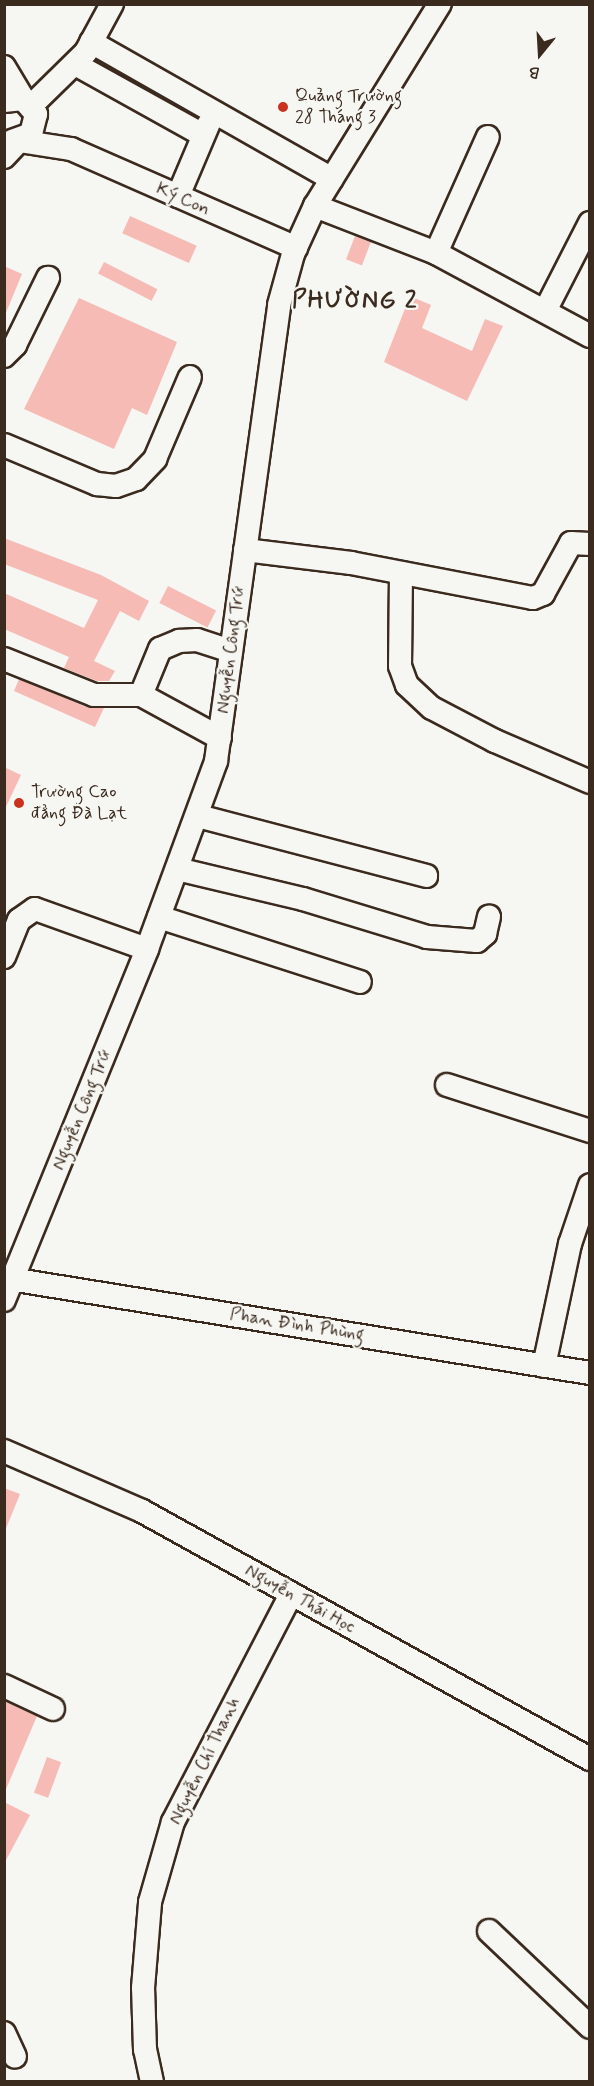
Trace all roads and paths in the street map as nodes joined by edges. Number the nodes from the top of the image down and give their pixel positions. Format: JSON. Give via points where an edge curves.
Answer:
{"nodes":[{"id":1,"x":112,"y":4,"type":"edge"},
{"id":2,"x":440,"y":4,"type":"edge"},
{"id":3,"x":92,"y":42,"type":"junction"},
{"id":4,"x":75,"y":64,"type":"junction"},
{"id":5,"x":4,"y":67,"type":"edge"},
{"id":6,"x":23,"y":103,"type":"edge"},
{"id":7,"x":213,"y":112,"type":"junction"},
{"id":8,"x":203,"y":135,"type":"junction"},
{"id":9,"x":488,"y":137,"type":"dead end"},
{"id":10,"x":10,"y":145,"type":"edge"},
{"id":11,"x":71,"y":149,"type":"junction"},
{"id":12,"x":332,"y":179,"type":"junction"},
{"id":13,"x":178,"y":196,"type":"junction"},
{"id":14,"x":315,"y":206,"type":"junction"},
{"id":15,"x":590,"y":224,"type":"edge"},
{"id":16,"x":296,"y":248,"type":"junction"},
{"id":17,"x":436,"y":254,"type":"junction"},
{"id":18,"x":48,"y":278,"type":"dead end"},
{"id":19,"x":545,"y":311,"type":"junction"},
{"id":20,"x":590,"y":336,"type":"edge"},
{"id":21,"x":4,"y":356,"type":"edge"},
{"id":22,"x":190,"y":377,"type":"dead end"},
{"id":23,"x":4,"y":445,"type":"edge"},
{"id":24,"x":590,"y":544,"type":"edge"},
{"id":25,"x":245,"y":550,"type":"junction"},
{"id":26,"x":401,"y":573,"type":"junction"},
{"id":27,"x":231,"y":651,"type":"junction"},
{"id":28,"x":4,"y":659,"type":"edge"},
{"id":29,"x":141,"y":695,"type":"junction"},
{"id":30,"x":220,"y":738,"type":"junction"},
{"id":31,"x":590,"y":782,"type":"edge"},
{"id":32,"x":198,"y":816,"type":"junction"},
{"id":33,"x":177,"y":869,"type":"junction"},
{"id":34,"x":426,"y":876,"type":"dead end"},
{"id":35,"x":489,"y":916,"type":"dead end"},
{"id":36,"x":159,"y":917,"type":"junction"},
{"id":37,"x":147,"y":948,"type":"junction"},
{"id":38,"x":4,"y":957,"type":"edge"},
{"id":39,"x":360,"y":982,"type":"dead end"},
{"id":40,"x":447,"y":1086,"type":"dead end"},
{"id":41,"x":590,"y":1131,"type":"edge"},
{"id":42,"x":590,"y":1185,"type":"edge"},
{"id":43,"x":9,"y":1278,"type":"edge"},
{"id":44,"x":4,"y":1300,"type":"edge"},
{"id":45,"x":544,"y":1366,"type":"junction"},
{"id":46,"x":590,"y":1373,"type":"edge"},
{"id":47,"x":4,"y":1451,"type":"edge"},
{"id":48,"x":291,"y":1594,"type":"junction"},
{"id":49,"x":4,"y":1686,"type":"edge"},
{"id":50,"x":53,"y":1709,"type":"dead end"},
{"id":51,"x":590,"y":1759,"type":"edge"},
{"id":52,"x":489,"y":1931,"type":"dead end"},
{"id":53,"x":590,"y":2027,"type":"edge"},
{"id":54,"x":4,"y":2033,"type":"edge"},
{"id":55,"x":15,"y":2057,"type":"dead end"},
{"id":56,"x":152,"y":2082,"type":"edge"}],
"edges":[{"from":1,"to":3,"type":"street"},
{"from":2,"to":12,"type":"street","name":"Nguyễn Công Trứ"},
{"from":3,"to":4,"type":"street"},
{"from":3,"to":7,"type":"street"},
{"from":4,"to":6,"type":"street"},
{"from":4,"to":8,"type":"street"},
{"from":5,"to":6,"type":"street","name":"Ký Con"},
{"from":6,"to":10,"type":"street","via":[[35,128]]},
{"from":6,"to":11,"type":"street","name":"Ký Con"},
{"from":7,"to":8,"type":"street"},
{"from":7,"to":12,"type":"street"},
{"from":8,"to":13,"type":"street"},
{"from":9,"to":17,"type":"street"},
{"from":10,"to":11,"type":"street","name":"Ký Con"},
{"from":11,"to":13,"type":"street","name":"Ký Con"},
{"from":12,"to":14,"type":"street","name":"Nguyễn Công Trứ"},
{"from":13,"to":16,"type":"street","name":"Ký Con"},
{"from":14,"to":16,"type":"street","name":"Nguyễn Công Trứ"},
{"from":14,"to":17,"type":"street"},
{"from":15,"to":19,"type":"street"},
{"from":16,"to":25,"type":"street","name":"Nguyễn Công Trứ","via":[[279,305]]},
{"from":17,"to":19,"type":"street"},
{"from":18,"to":21,"type":"street","via":[[15,345]]},
{"from":19,"to":20,"type":"street"},
{"from":22,"to":23,"type":"street","via":[[155,459],[136,479],[116,486],[97,484]]},
{"from":24,"to":26,"type":"street","via":[[578,540],[571,543],[543,594],[533,598]]},
{"from":25,"to":26,"type":"street"},
{"from":25,"to":27,"type":"street","name":"Nguyễn Công Trứ"},
{"from":26,"to":31,"type":"street","via":[[400,666],[407,685],[432,708],[495,741]]},
{"from":27,"to":29,"type":"street","via":[[197,640],[179,640],[160,649]]},
{"from":27,"to":30,"type":"street","name":"Nguyễn Công Trứ"},
{"from":28,"to":29,"type":"street","via":[[94,695]]},
{"from":29,"to":30,"type":"street"},
{"from":30,"to":32,"type":"street","name":"Nguyễn Công Trứ"},
{"from":32,"to":33,"type":"street","name":"Nguyễn Công Trứ"},
{"from":32,"to":34,"type":"street"},
{"from":33,"to":35,"type":"street","via":[[303,899],[427,937],[477,941],[485,934]]},
{"from":33,"to":36,"type":"street","name":"Nguyễn Công Trứ"},
{"from":36,"to":37,"type":"street","name":"Nguyễn Công Trứ"},
{"from":36,"to":39,"type":"street"},
{"from":37,"to":38,"type":"street","via":[[35,909],[19,920]]},
{"from":37,"to":43,"type":"street","name":"Nguyễn Công Trứ"},
{"from":40,"to":41,"type":"street"},
{"from":42,"to":45,"type":"street","via":[[563,1274]]},
{"from":43,"to":44,"type":"street","name":"Nguyễn Công Trứ"},
{"from":43,"to":45,"type":"street","name":"Phan Đình Phùng"},
{"from":45,"to":46,"type":"street","name":"Phan Đình Phùng"},
{"from":47,"to":48,"type":"street","name":"Nguyễn Thái Học","via":[[142,1510]]},
{"from":48,"to":51,"type":"street","name":"Nguyễn Thái Học"},
{"from":48,"to":56,"type":"street","name":"Nguyễn Chí Thanh","via":[[173,1822],[150,1902],[143,1988],[145,2050]]},
{"from":49,"to":50,"type":"street"},
{"from":52,"to":53,"type":"street"},
{"from":54,"to":55,"type":"street"}]}
